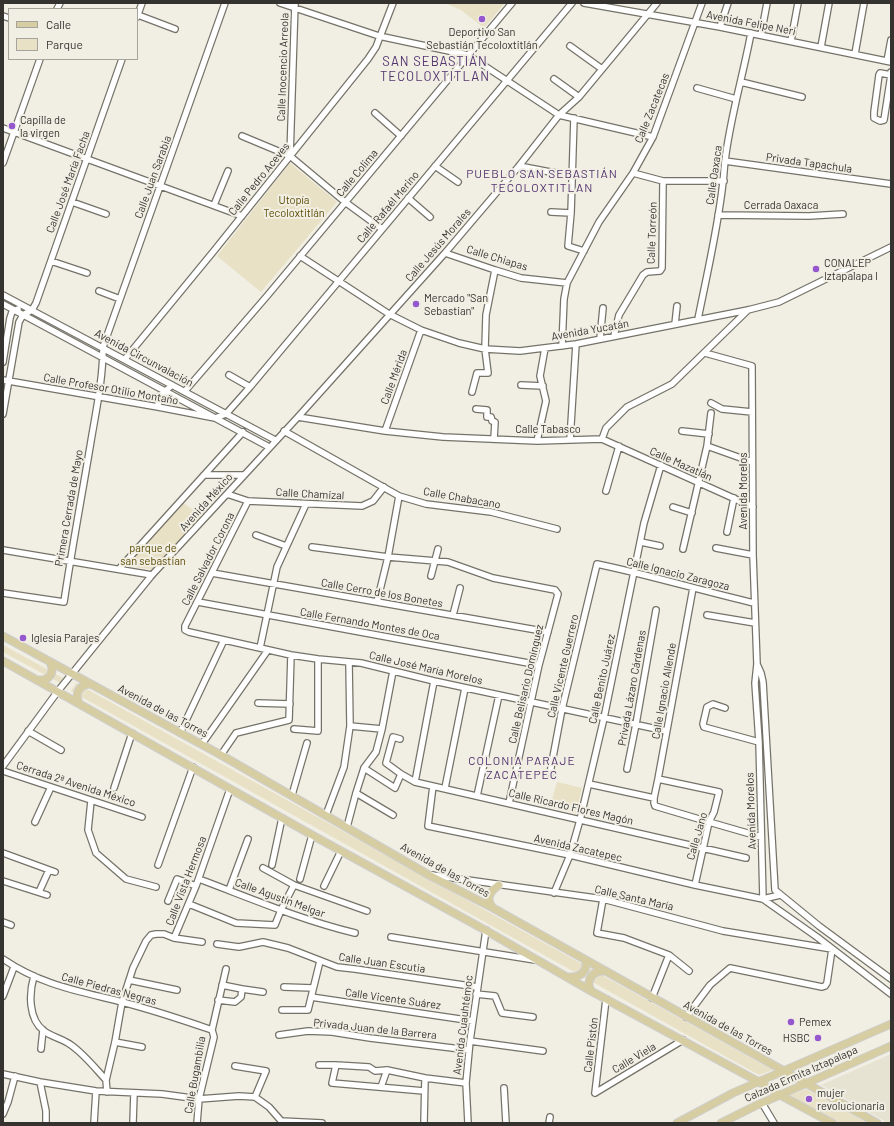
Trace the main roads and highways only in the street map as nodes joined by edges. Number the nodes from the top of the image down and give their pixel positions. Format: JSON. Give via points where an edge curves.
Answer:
{"nodes":[{"id":1,"x":3,"y":636,"type":"edge"},
{"id":2,"x":3,"y":660,"type":"edge"},
{"id":3,"x":50,"y":662,"type":"junction"},
{"id":4,"x":38,"y":680,"type":"junction"},
{"id":5,"x":91,"y":684,"type":"junction"},
{"id":6,"x":79,"y":703,"type":"junction"},
{"id":7,"x":499,"y":885,"type":"road end"},
{"id":8,"x":493,"y":908,"type":"junction"},
{"id":9,"x":586,"y":961,"type":"junction"},
{"id":10,"x":605,"y":971,"type":"junction"},
{"id":11,"x":567,"y":977,"type":"junction"},
{"id":12,"x":592,"y":991,"type":"junction"},
{"id":13,"x":891,"y":1024,"type":"edge"},
{"id":14,"x":891,"y":1046,"type":"edge"},
{"id":15,"x":784,"y":1071,"type":"junction"},
{"id":16,"x":759,"y":1082,"type":"junction"},
{"id":17,"x":805,"y":1084,"type":"junction"},
{"id":18,"x":780,"y":1095,"type":"junction"},
{"id":19,"x":677,"y":1123,"type":"edge"},
{"id":20,"x":721,"y":1123,"type":"edge"},
{"id":21,"x":832,"y":1123,"type":"edge"},
{"id":22,"x":877,"y":1123,"type":"edge"}],
"edges":[{"from":1,"to":3,"type":"main road","name":"Avenida de las Torres"},
{"from":2,"to":4,"type":"main road"},
{"from":3,"to":4,"type":"main road","via":[[53,670],[51,675],[47,679]]},
{"from":3,"to":5,"type":"main road","name":"Avenida de las Torres"},
{"from":4,"to":6,"type":"main road"},
{"from":5,"to":6,"type":"main road","via":[[79,689]]},
{"from":5,"to":8,"type":"main road","name":"Avenida de las Torres","via":[[202,744],[429,875]]},
{"from":6,"to":11,"type":"main road"},
{"from":7,"to":8,"type":"main road","via":[[489,897],[489,903]]},
{"from":8,"to":9,"type":"main road","name":"Avenida de las Torres"},
{"from":9,"to":10,"type":"main road","name":"Avenida de las Torres"},
{"from":9,"to":11,"type":"main road","via":[[582,974]]},
{"from":10,"to":12,"type":"main road","via":[[596,972],[591,977],[589,982]]},
{"from":10,"to":15,"type":"main road","name":"Avenida de las Torres"},
{"from":11,"to":12,"type":"main road"},
{"from":12,"to":16,"type":"main road"},
{"from":13,"to":15,"type":"main road","name":"Calzada Ermita Iztapalapa"},
{"from":14,"to":17,"type":"main road","name":"Calzada Ermita Iztapalapa"},
{"from":15,"to":16,"type":"main road","name":"Calzada Ermita Iztapalapa"},
{"from":15,"to":17,"type":"main road","name":"Avenida de las Torres"},
{"from":16,"to":18,"type":"main road"},
{"from":16,"to":19,"type":"main road","name":"Calzada Ermita Iztapalapa"},
{"from":17,"to":18,"type":"main road","name":"Calzada Ermita Iztapalapa"},
{"from":17,"to":22,"type":"main road","name":"Avenida de las Torres"},
{"from":18,"to":20,"type":"main road","name":"Calzada Ermita Iztapalapa"},
{"from":18,"to":21,"type":"main road"}]}
